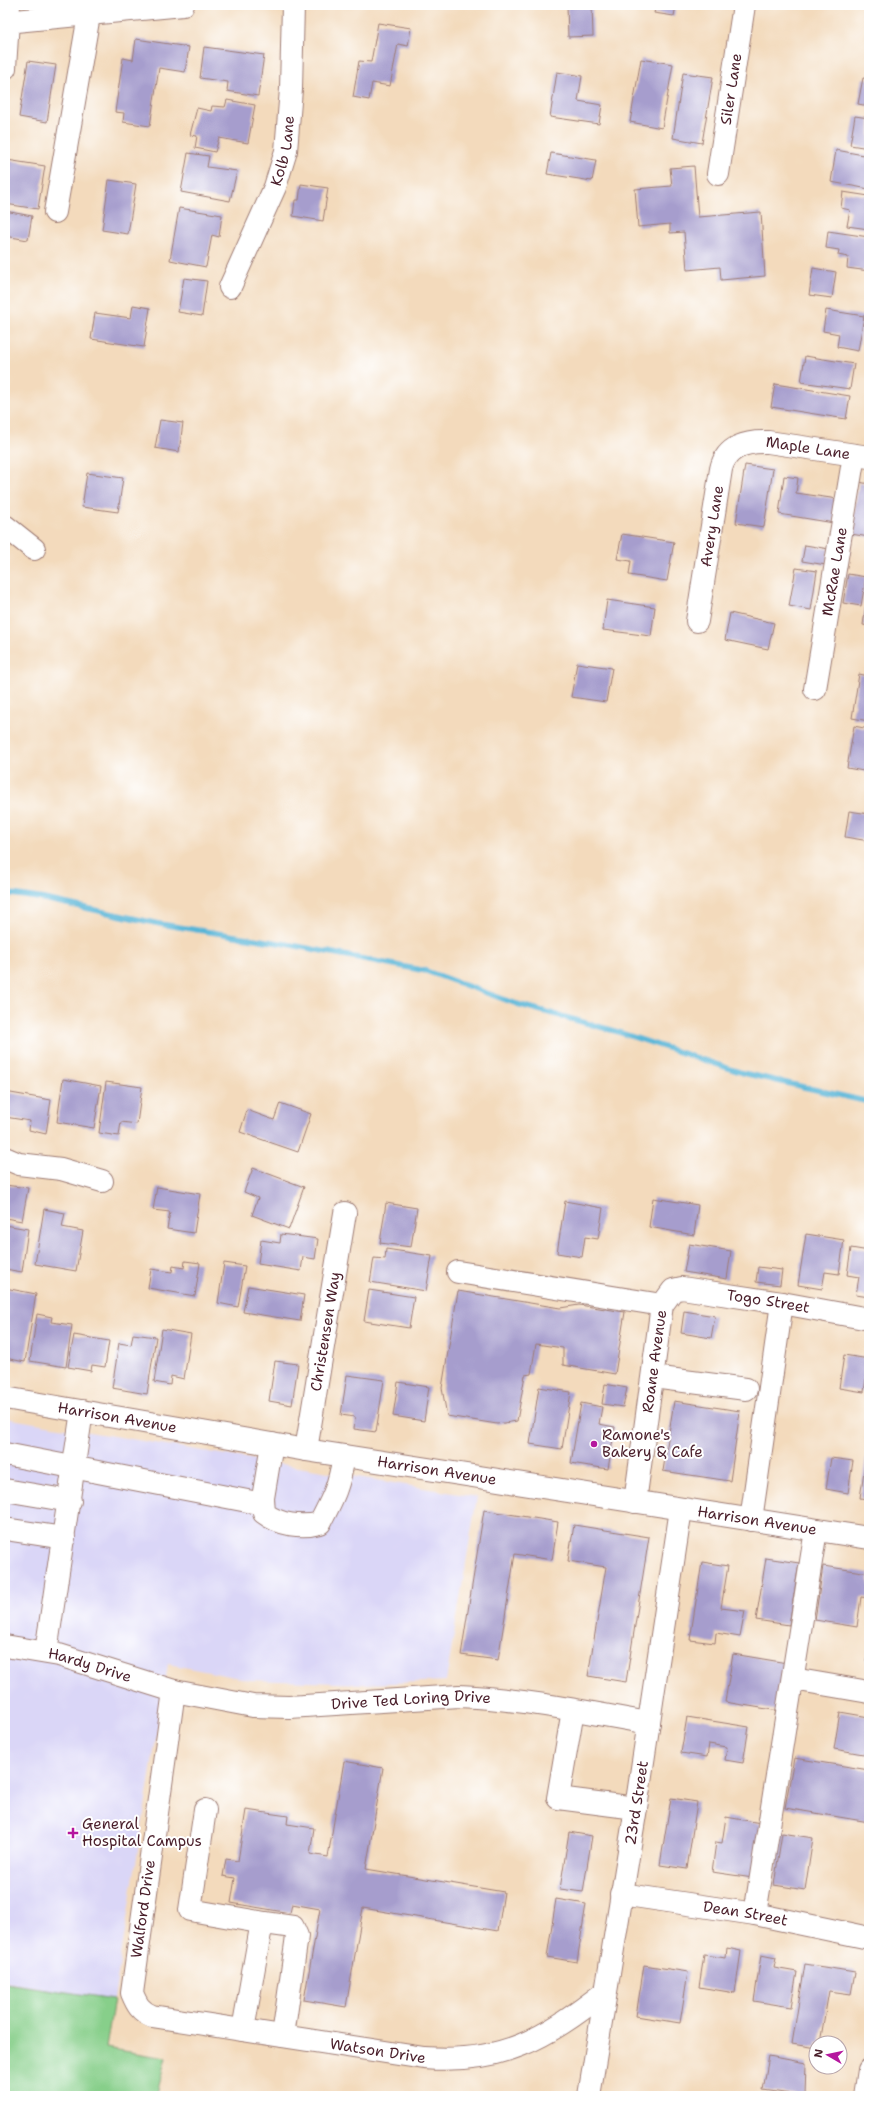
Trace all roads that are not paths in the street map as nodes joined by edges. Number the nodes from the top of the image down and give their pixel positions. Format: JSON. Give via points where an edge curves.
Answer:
{"nodes":[{"id":1,"x":183,"y":5,"type":"edge"},
{"id":2,"x":293,"y":5,"type":"edge"},
{"id":3,"x":744,"y":5,"type":"edge"},
{"id":4,"x":89,"y":15,"type":"junction"},
{"id":5,"x":7,"y":16,"type":"edge"},
{"id":6,"x":5,"y":68,"type":"edge"},
{"id":7,"x":718,"y":174,"type":"dead end"},
{"id":8,"x":55,"y":212,"type":"dead end"},
{"id":9,"x":230,"y":287,"type":"dead end"},
{"id":10,"x":746,"y":443,"type":"joint"},
{"id":11,"x":862,"y":456,"type":"edge"},
{"id":12,"x":5,"y":526,"type":"edge"},
{"id":13,"x":34,"y":549,"type":"dead end"},
{"id":14,"x":697,"y":621,"type":"dead end"},
{"id":15,"x":815,"y":689,"type":"dead end"},
{"id":16,"x":5,"y":1158,"type":"edge"},
{"id":17,"x":102,"y":1181,"type":"dead end"},
{"id":18,"x":345,"y":1213,"type":"dead end"},
{"id":19,"x":458,"y":1272,"type":"dead end"},
{"id":20,"x":666,"y":1300,"type":"junction"},
{"id":21,"x":782,"y":1303,"type":"junction"},
{"id":22,"x":869,"y":1319,"type":"edge"},
{"id":23,"x":653,"y":1377,"type":"junction"},
{"id":24,"x":746,"y":1389,"type":"dead end"},
{"id":25,"x":5,"y":1398,"type":"edge"},
{"id":26,"x":82,"y":1411,"type":"junction"},
{"id":27,"x":272,"y":1444,"type":"junction"},
{"id":28,"x":306,"y":1450,"type":"junction"},
{"id":29,"x":5,"y":1454,"type":"edge"},
{"id":30,"x":344,"y":1456,"type":"junction"},
{"id":31,"x":75,"y":1467,"type":"junction"},
{"id":32,"x":5,"y":1490,"type":"edge"},
{"id":33,"x":70,"y":1501,"type":"junction"},
{"id":34,"x":635,"y":1502,"type":"junction"},
{"id":35,"x":263,"y":1504,"type":"junction"},
{"id":36,"x":681,"y":1509,"type":"junction"},
{"id":37,"x":751,"y":1520,"type":"junction"},
{"id":38,"x":5,"y":1529,"type":"edge"},
{"id":39,"x":816,"y":1530,"type":"junction"},
{"id":40,"x":64,"y":1538,"type":"junction"},
{"id":41,"x":869,"y":1538,"type":"edge"},
{"id":42,"x":5,"y":1646,"type":"edge"},
{"id":43,"x":46,"y":1652,"type":"junction"},
{"id":44,"x":792,"y":1680,"type":"junction"},
{"id":45,"x":174,"y":1691,"type":"junction"},
{"id":46,"x":869,"y":1692,"type":"edge"},
{"id":47,"x":573,"y":1710,"type":"junction"},
{"id":48,"x":649,"y":1723,"type":"junction"},
{"id":49,"x":636,"y":1808,"type":"junction"},
{"id":50,"x":205,"y":1810,"type":"dead end"},
{"id":51,"x":621,"y":1894,"type":"junction"},
{"id":52,"x":755,"y":1914,"type":"junction"},
{"id":53,"x":265,"y":1923,"type":"junction"},
{"id":54,"x":869,"y":1938,"type":"edge"},
{"id":55,"x":605,"y":1992,"type":"junction"},
{"id":56,"x":137,"y":2007,"type":"joint"},
{"id":57,"x":243,"y":2030,"type":"junction"},
{"id":58,"x":283,"y":2036,"type":"junction"},
{"id":59,"x":869,"y":2070,"type":"edge"},
{"id":60,"x":589,"y":2096,"type":"edge"},
{"id":61,"x":865,"y":2096,"type":"edge"}],
"edges":[{"from":1,"to":4,"type":"street"},
{"from":2,"to":9,"type":"street","name":"Kolb Lane","via":[[291,89],[286,151],[275,187]]},
{"from":3,"to":7,"type":"street","name":"Siler Lane"},
{"from":4,"to":5,"type":"street"},
{"from":4,"to":8,"type":"street"},
{"from":5,"to":6,"type":"street"},
{"from":10,"to":11,"type":"street","name":"Maple Lane","via":[[768,442]]},
{"from":10,"to":14,"type":"street","name":"Avery Lane","via":[[734,448],[723,461]]},
{"from":11,"to":15,"type":"street","name":"McRae Lane"},
{"from":12,"to":13,"type":"street"},
{"from":16,"to":17,"type":"street","via":[[19,1164],[61,1169]]},
{"from":18,"to":28,"type":"street","name":"Christensen Way"},
{"from":19,"to":20,"type":"street"},
{"from":20,"to":21,"type":"street","name":"Togo Street","via":[[673,1290],[682,1288]]},
{"from":20,"to":23,"type":"street","name":"Roane Avenue"},
{"from":21,"to":22,"type":"street","name":"Togo Street"},
{"from":21,"to":37,"type":"street"},
{"from":23,"to":24,"type":"street"},
{"from":23,"to":34,"type":"street","name":"Roane Avenue"},
{"from":25,"to":26,"type":"street","name":"Harrison Avenue"},
{"from":26,"to":27,"type":"street","name":"Harrison Avenue"},
{"from":26,"to":31,"type":"street"},
{"from":27,"to":28,"type":"street","name":"Harrison Avenue"},
{"from":27,"to":35,"type":"street"},
{"from":28,"to":30,"type":"street","name":"Harrison Avenue"},
{"from":29,"to":31,"type":"street"},
{"from":30,"to":34,"type":"street","name":"Harrison Avenue"},
{"from":30,"to":35,"type":"street","via":[[339,1484],[320,1523],[308,1526],[272,1520],[264,1514]]},
{"from":31,"to":33,"type":"street"},
{"from":31,"to":35,"type":"street"},
{"from":32,"to":33,"type":"street"},
{"from":33,"to":40,"type":"street"},
{"from":34,"to":36,"type":"street","name":"Harrison Avenue"},
{"from":36,"to":37,"type":"street","name":"Harrison Avenue"},
{"from":36,"to":48,"type":"street","name":"23rd Street"},
{"from":37,"to":39,"type":"street","name":"Harrison Avenue"},
{"from":38,"to":40,"type":"street"},
{"from":39,"to":41,"type":"street","name":"Harrison Avenue"},
{"from":39,"to":44,"type":"street"},
{"from":40,"to":43,"type":"street"},
{"from":42,"to":43,"type":"street","name":"Hardy Drive"},
{"from":43,"to":45,"type":"street","name":"Hardy Drive"},
{"from":44,"to":46,"type":"street"},
{"from":44,"to":52,"type":"street"},
{"from":45,"to":47,"type":"street","name":"Drive Ted Loring Drive","via":[[270,1707],[459,1696],[510,1700]]},
{"from":45,"to":56,"type":"street","name":"Walford Drive","via":[[132,1993]]},
{"from":47,"to":48,"type":"street","name":"Drive Ted Loring Drive"},
{"from":47,"to":49,"type":"street","via":[[558,1798]]},
{"from":48,"to":49,"type":"street","name":"23rd Street"},
{"from":49,"to":51,"type":"street","name":"23rd Street"},
{"from":50,"to":53,"type":"street","via":[[190,1910]]},
{"from":51,"to":52,"type":"street","name":"Dean Street"},
{"from":51,"to":55,"type":"street","name":"23rd Street"},
{"from":52,"to":54,"type":"street","name":"Dean Street"},
{"from":53,"to":57,"type":"street","via":[[260,1933]]},
{"from":53,"to":58,"type":"street","via":[[293,1927],[297,1936]]},
{"from":55,"to":58,"type":"street","name":"Watson Drive","via":[[570,2020],[536,2040],[488,2056],[467,2059],[424,2058]]},
{"from":55,"to":60,"type":"street","name":"23rd Street"},
{"from":56,"to":57,"type":"street","name":"Watson Drive","via":[[152,2016]]},
{"from":57,"to":58,"type":"street","name":"Watson Drive"},
{"from":59,"to":61,"type":"street"}]}
